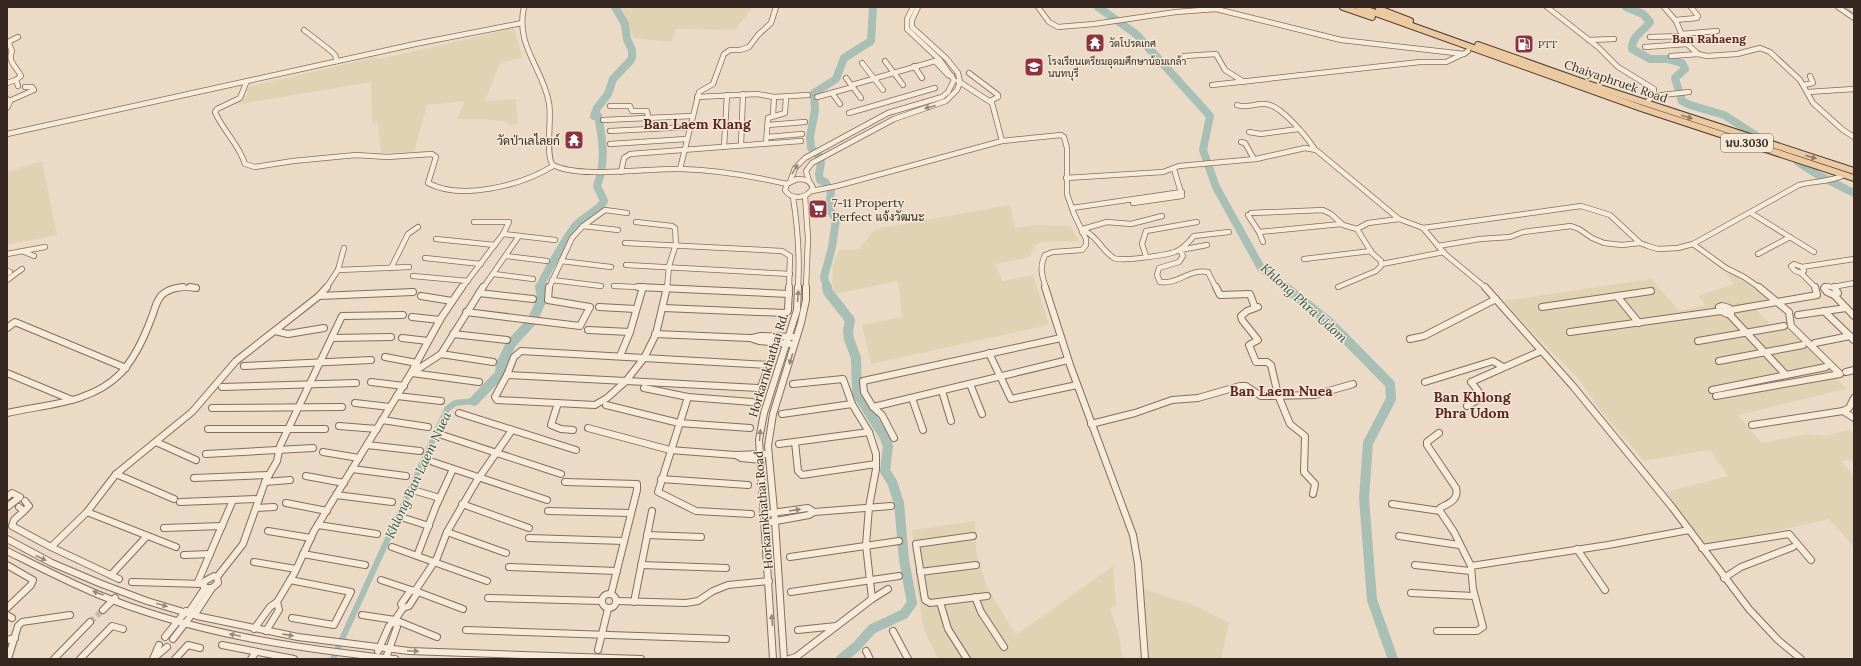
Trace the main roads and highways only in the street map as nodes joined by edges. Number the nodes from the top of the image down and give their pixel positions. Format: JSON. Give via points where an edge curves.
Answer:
{"nodes":[{"id":1,"x":1343,"y":7,"type":"edge"},
{"id":2,"x":1355,"y":7,"type":"edge"},
{"id":3,"x":1359,"y":7,"type":"edge"},
{"id":4,"x":1373,"y":7,"type":"edge"},
{"id":5,"x":1392,"y":23,"type":"junction"},
{"id":6,"x":1643,"y":105,"type":"junction"},
{"id":7,"x":1854,"y":171,"type":"edge"},
{"id":8,"x":1854,"y":178,"type":"edge"}],
"edges":[{"from":1,"to":5,"type":"main road","name":"Chaiyaphruek Road"},
{"from":2,"to":5,"type":"main road"},
{"from":3,"to":6,"type":"main road","name":"Chaiyaphruek Road","number":"นบ.3030"},
{"from":4,"to":6,"type":"main road","name":"Chaiyaphruek Road"},
{"from":5,"to":6,"type":"main road","name":"Chaiyaphruek Road","via":[[1466,52],[1621,104]]},
{"from":6,"to":7,"type":"main road","name":"Chaiyaphruek Road","one_way":true},
{"from":6,"to":8,"type":"main road","name":"Chaiyaphruek Road","number":"นบ.3030"}]}
